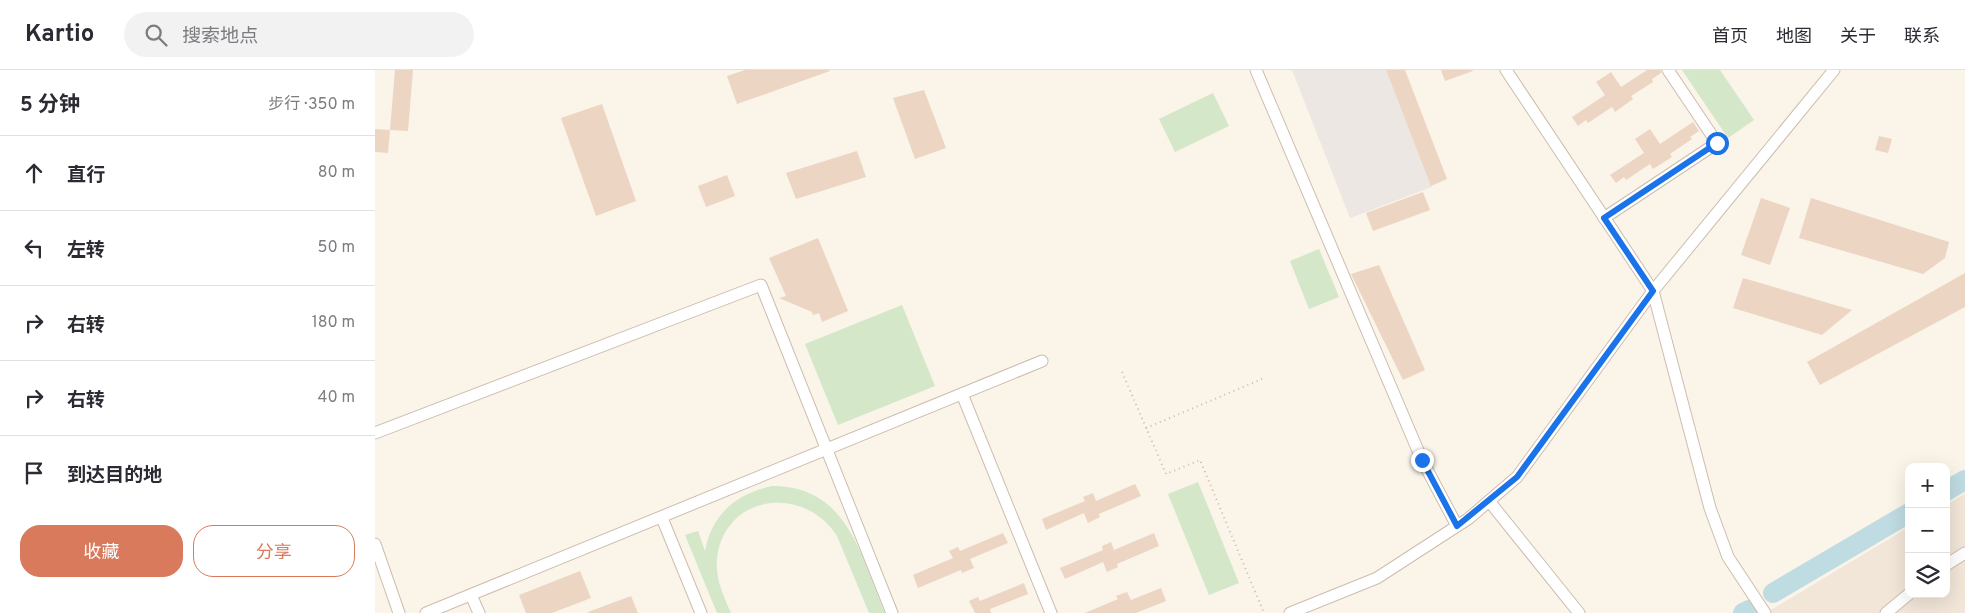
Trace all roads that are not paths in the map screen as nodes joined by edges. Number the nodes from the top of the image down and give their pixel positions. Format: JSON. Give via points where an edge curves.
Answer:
{"nodes":[{"id":1,"x":1257,"y":70,"type":"edge"},
{"id":2,"x":1505,"y":70,"type":"edge"},
{"id":3,"x":1669,"y":70,"type":"edge"},
{"id":4,"x":1834,"y":70,"type":"edge"},
{"id":5,"x":1604,"y":218,"type":"junction"},
{"id":6,"x":1653,"y":291,"type":"junction"},
{"id":7,"x":1042,"y":362,"type":"dead end"},
{"id":8,"x":962,"y":394,"type":"junction"},
{"id":9,"x":375,"y":433,"type":"edge"},
{"id":10,"x":827,"y":450,"type":"junction"},
{"id":11,"x":1489,"y":501,"type":"junction"},
{"id":12,"x":662,"y":518,"type":"junction"},
{"id":13,"x":1457,"y":526,"type":"junction"},
{"id":14,"x":375,"y":544,"type":"edge"},
{"id":15,"x":1965,"y":553,"type":"edge"},
{"id":16,"x":1950,"y":563,"type":"edge"},
{"id":17,"x":471,"y":595,"type":"junction"},
{"id":18,"x":1905,"y":597,"type":"edge"},
{"id":19,"x":399,"y":613,"type":"edge"},
{"id":20,"x":426,"y":613,"type":"edge"},
{"id":21,"x":479,"y":613,"type":"edge"},
{"id":22,"x":701,"y":613,"type":"edge"},
{"id":23,"x":892,"y":613,"type":"edge"},
{"id":24,"x":1051,"y":613,"type":"edge"},
{"id":25,"x":1289,"y":613,"type":"edge"},
{"id":26,"x":1579,"y":613,"type":"edge"},
{"id":27,"x":1765,"y":613,"type":"edge"},
{"id":28,"x":1886,"y":613,"type":"edge"}],
"edges":[{"from":1,"to":13,"type":"street","via":[[1422,460]]},
{"from":2,"to":5,"type":"street"},
{"from":3,"to":5,"type":"street","via":[[1717,143]]},
{"from":4,"to":6,"type":"street"},
{"from":5,"to":6,"type":"street"},
{"from":6,"to":11,"type":"street","via":[[1517,477]]},
{"from":6,"to":27,"type":"street","via":[[1710,508],[1728,557]]},
{"from":7,"to":8,"type":"street"},
{"from":8,"to":10,"type":"street"},
{"from":8,"to":24,"type":"street"},
{"from":9,"to":10,"type":"street","via":[[761,285]]},
{"from":10,"to":12,"type":"street"},
{"from":10,"to":23,"type":"street"},
{"from":11,"to":13,"type":"street"},
{"from":11,"to":26,"type":"street"},
{"from":12,"to":17,"type":"street"},
{"from":12,"to":22,"type":"street"},
{"from":13,"to":25,"type":"street","via":[[1377,578]]},
{"from":14,"to":19,"type":"street"},
{"from":15,"to":16,"type":"street"},
{"from":17,"to":20,"type":"street"},
{"from":17,"to":21,"type":"street"},
{"from":18,"to":28,"type":"street"}]}
